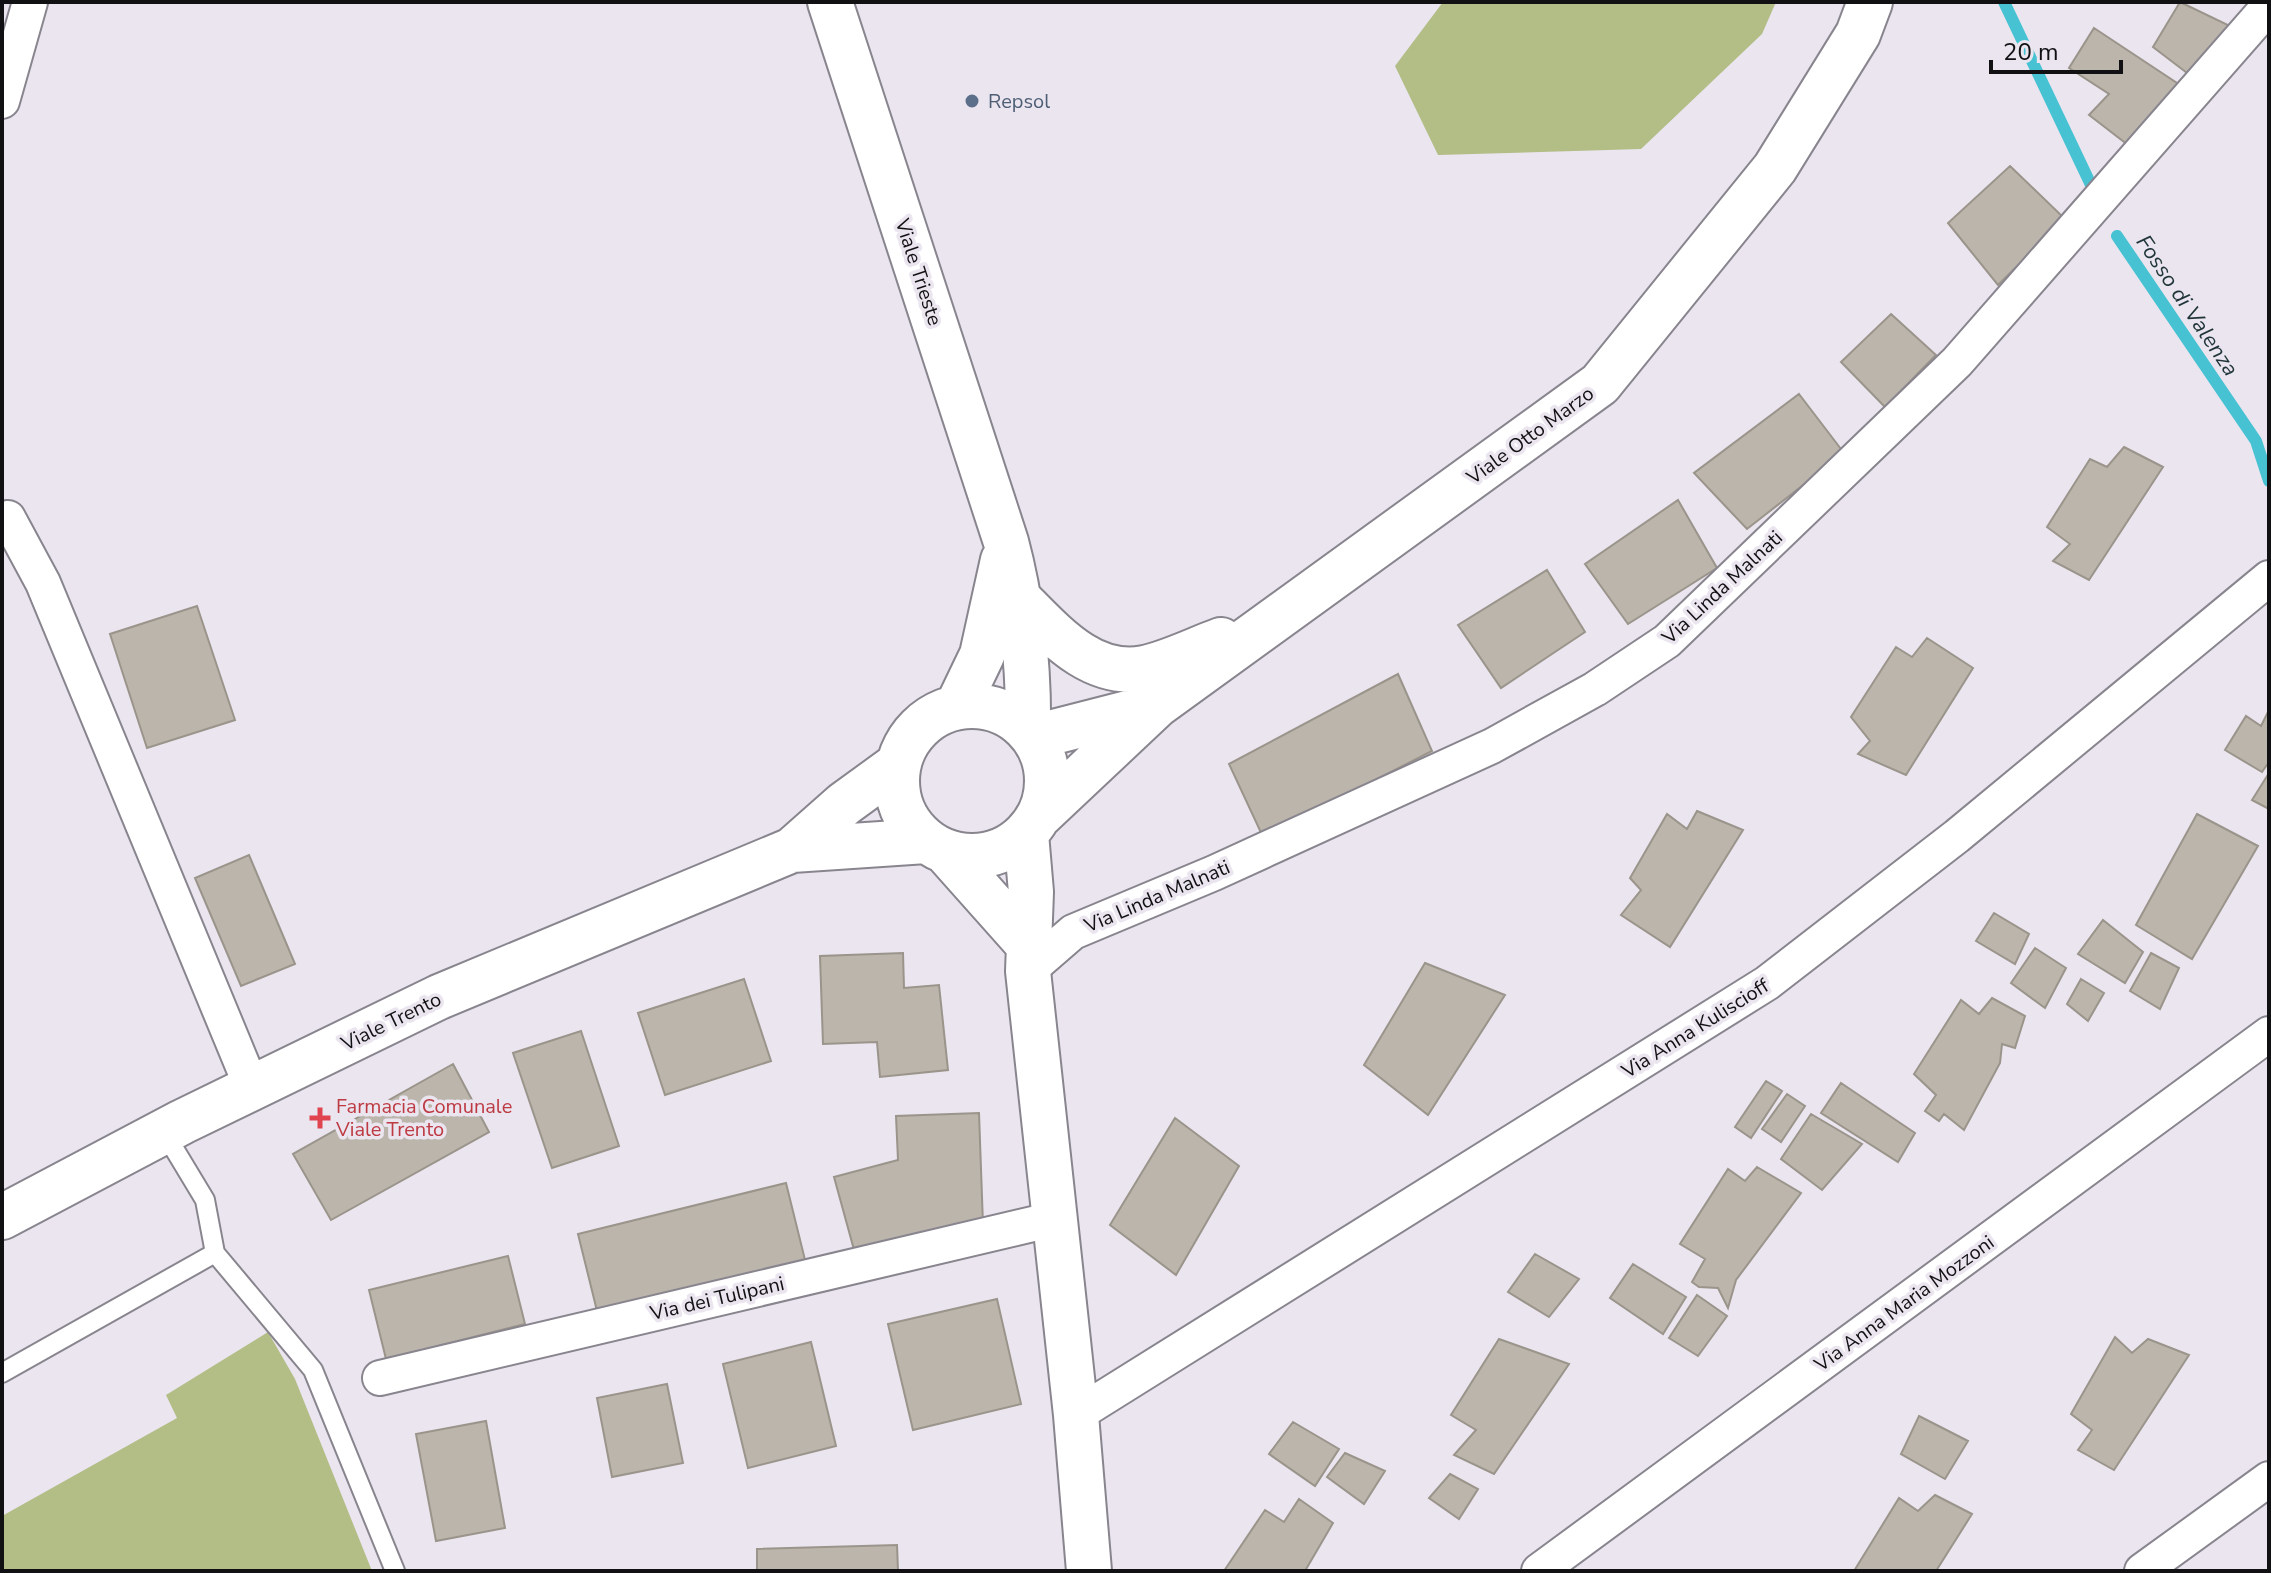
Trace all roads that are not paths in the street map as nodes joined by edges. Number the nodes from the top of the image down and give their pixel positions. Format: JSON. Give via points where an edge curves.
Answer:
{"nodes":[{"id":1,"x":30,"y":2,"type":"edge"},
{"id":2,"x":830,"y":2,"type":"edge"},
{"id":3,"x":1870,"y":2,"type":"edge"},
{"id":4,"x":2269,"y":6,"type":"edge"},
{"id":5,"x":2,"y":101,"type":"edge"},
{"id":6,"x":8,"y":518,"type":"dead end"},
{"id":7,"x":1006,"y":542,"type":"junction"},
{"id":8,"x":2269,"y":578,"type":"edge"},
{"id":9,"x":1022,"y":602,"type":"junction"},
{"id":10,"x":1268,"y":622,"type":"junction"},
{"id":11,"x":1157,"y":705,"type":"junction"},
{"id":12,"x":957,"y":707,"type":"junction"},
{"id":13,"x":1031,"y":734,"type":"junction"},
{"id":14,"x":899,"y":764,"type":"junction"},
{"id":15,"x":1032,"y":826,"type":"junction"},
{"id":16,"x":936,"y":846,"type":"junction"},
{"id":17,"x":792,"y":850,"type":"junction"},
{"id":18,"x":1028,"y":957,"type":"junction"},
{"id":19,"x":2269,"y":1034,"type":"edge"},
{"id":20,"x":252,"y":1088,"type":"junction"},
{"id":21,"x":164,"y":1132,"type":"junction"},
{"id":22,"x":2,"y":1217,"type":"edge"},
{"id":23,"x":1054,"y":1219,"type":"junction"},
{"id":24,"x":215,"y":1253,"type":"junction"},
{"id":25,"x":2,"y":1373,"type":"edge"},
{"id":26,"x":380,"y":1378,"type":"dead end"},
{"id":27,"x":1076,"y":1415,"type":"junction"},
{"id":28,"x":2269,"y":1479,"type":"edge"},
{"id":29,"x":395,"y":1571,"type":"edge"},
{"id":30,"x":1089,"y":1571,"type":"edge"},
{"id":31,"x":1539,"y":1571,"type":"edge"},
{"id":32,"x":2142,"y":1571,"type":"edge"}],
"edges":[{"from":1,"to":5,"type":"street"},
{"from":2,"to":7,"type":"street","name":"Viale Trieste"},
{"from":3,"to":10,"type":"street","name":"Viale Otto Marzo","via":[[1858,34],[1775,168],[1600,384]]},
{"from":4,"to":18,"type":"street","name":"Via Linda Malnati","via":[[1957,362],[1667,641],[1595,689],[1492,746],[1073,932]]},
{"from":6,"to":20,"type":"street","via":[[43,583]]},
{"from":7,"to":9,"type":"street","name":"Viale Trieste"},
{"from":7,"to":12,"type":"street","name":"Viale Trieste","via":[[982,655]]},
{"from":8,"to":27,"type":"street","name":"Via Anna Kuliscioff","via":[[1957,836],[1767,983]]},
{"from":9,"to":10,"type":"street","via":[[1064,644],[1103,666],[1143,669]]},
{"from":9,"to":13,"type":"street","name":"Viale Trieste"},
{"from":10,"to":11,"type":"street","name":"Viale Otto Marzo"},
{"from":11,"to":13,"type":"street","name":"Viale Otto Marzo"},
{"from":11,"to":15,"type":"street","name":"Viale Otto Marzo"},
{"from":12,"to":13,"type":"street","via":[[983,707],[1008,715]]},
{"from":12,"to":14,"type":"street","via":[[919,727]]},
{"from":13,"to":15,"type":"street","via":[[1047,777],[1046,798]]},
{"from":14,"to":16,"type":"street","via":[[898,796],[906,816]]},
{"from":14,"to":17,"type":"street","name":"Viale Trento"},
{"from":15,"to":16,"type":"street","via":[[1008,847],[988,855],[966,856]]},
{"from":15,"to":18,"type":"street"},
{"from":16,"to":17,"type":"street","name":"Viale Trento"},
{"from":16,"to":18,"type":"street"},
{"from":17,"to":20,"type":"street","name":"Viale Trento","via":[[439,997]]},
{"from":18,"to":23,"type":"street"},
{"from":19,"to":31,"type":"street","name":"Via Anna Maria Mozzoni"},
{"from":20,"to":21,"type":"street","name":"Viale Trento"},
{"from":21,"to":22,"type":"street","name":"Viale Trento"},
{"from":21,"to":24,"type":"lane","via":[[205,1200]]},
{"from":23,"to":26,"type":"street","name":"Via dei Tulipani"},
{"from":23,"to":27,"type":"street"},
{"from":24,"to":25,"type":"lane"},
{"from":24,"to":29,"type":"lane","via":[[313,1370]]},
{"from":27,"to":30,"type":"street"},
{"from":28,"to":32,"type":"street"}]}
